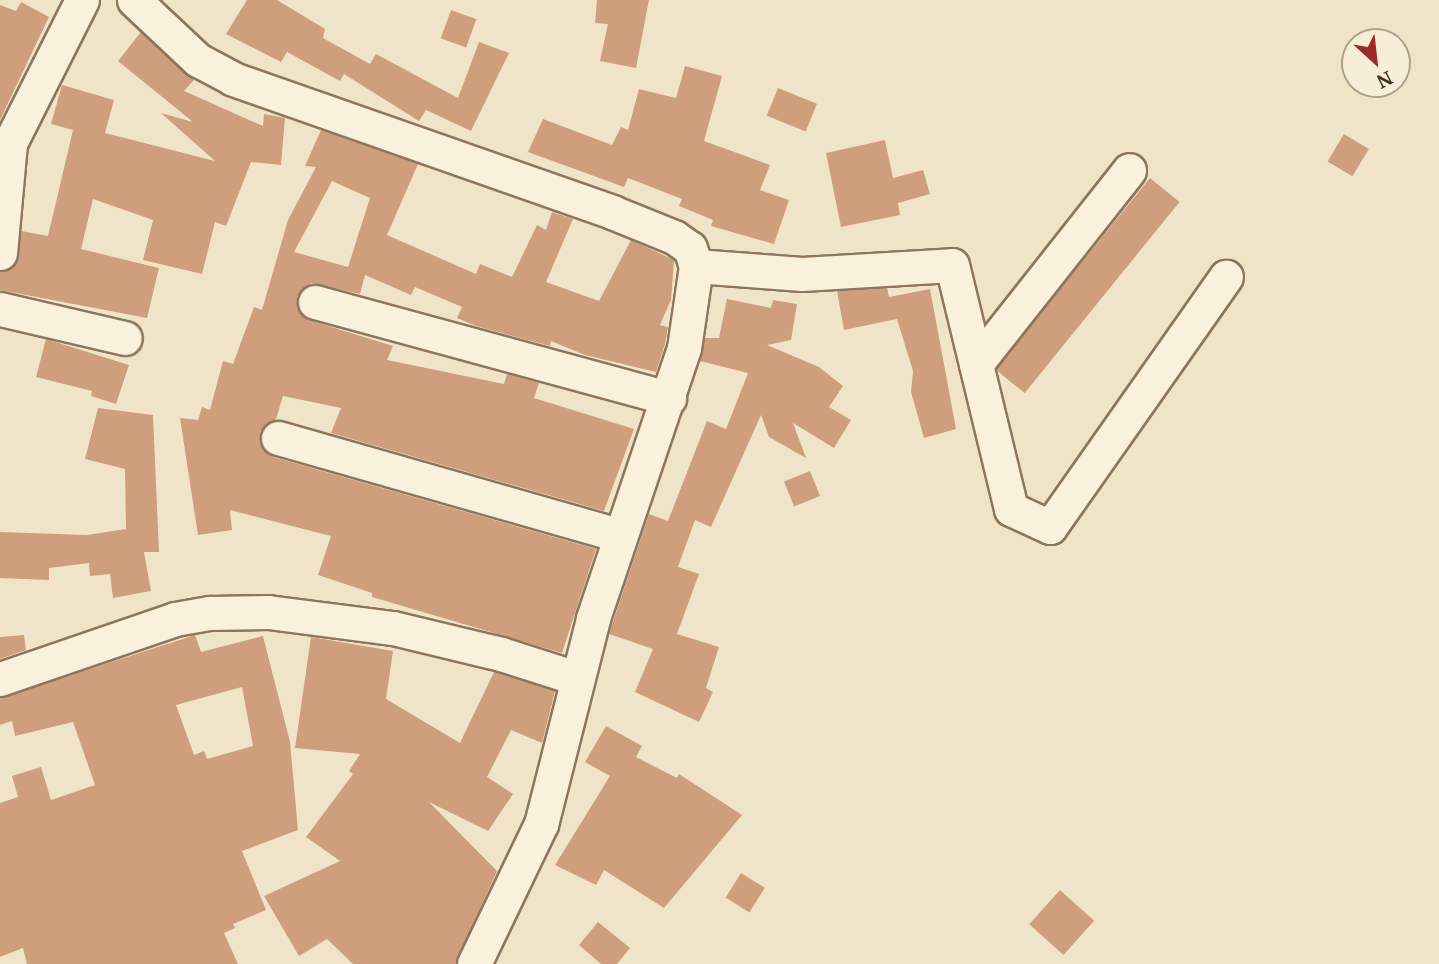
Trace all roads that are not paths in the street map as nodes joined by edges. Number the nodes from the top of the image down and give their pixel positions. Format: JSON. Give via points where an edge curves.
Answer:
{"nodes":[{"id":1,"x":82,"y":0,"type":"edge"},
{"id":2,"x":134,"y":0,"type":"edge"},
{"id":3,"x":5,"y":143,"type":"edge"},
{"id":4,"x":1129,"y":170,"type":"dead end"},
{"id":5,"x":0,"y":253,"type":"edge"},
{"id":6,"x":696,"y":266,"type":"junction"},
{"id":7,"x":1226,"y":277,"type":"dead end"},
{"id":8,"x":315,"y":302,"type":"dead end"},
{"id":9,"x":0,"y":309,"type":"edge"},
{"id":10,"x":125,"y":338,"type":"dead end"},
{"id":11,"x":976,"y":364,"type":"junction"},
{"id":12,"x":668,"y":398,"type":"junction"},
{"id":13,"x":278,"y":438,"type":"dead end"},
{"id":14,"x":618,"y":535,"type":"junction"},
{"id":15,"x":576,"y":678,"type":"junction"},
{"id":16,"x":0,"y":679,"type":"edge"},
{"id":17,"x":474,"y":964,"type":"edge"}],
"edges":[{"from":1,"to":3,"type":"street"},
{"from":2,"to":6,"type":"street","via":[[198,60],[233,79],[674,237],[690,248]]},
{"from":3,"to":5,"type":"street"},
{"from":4,"to":11,"type":"street"},
{"from":6,"to":11,"type":"street","via":[[802,274],[953,265]]},
{"from":6,"to":12,"type":"street","via":[[684,348]]},
{"from":7,"to":11,"type":"street","via":[[1050,527],[1011,509]]},
{"from":8,"to":12,"type":"street"},
{"from":9,"to":10,"type":"street"},
{"from":12,"to":14,"type":"street"},
{"from":13,"to":14,"type":"street"},
{"from":14,"to":15,"type":"street"},
{"from":15,"to":16,"type":"street","via":[[393,628],[268,612],[210,613],[175,620]]},
{"from":15,"to":17,"type":"street","via":[[541,824]]}]}
